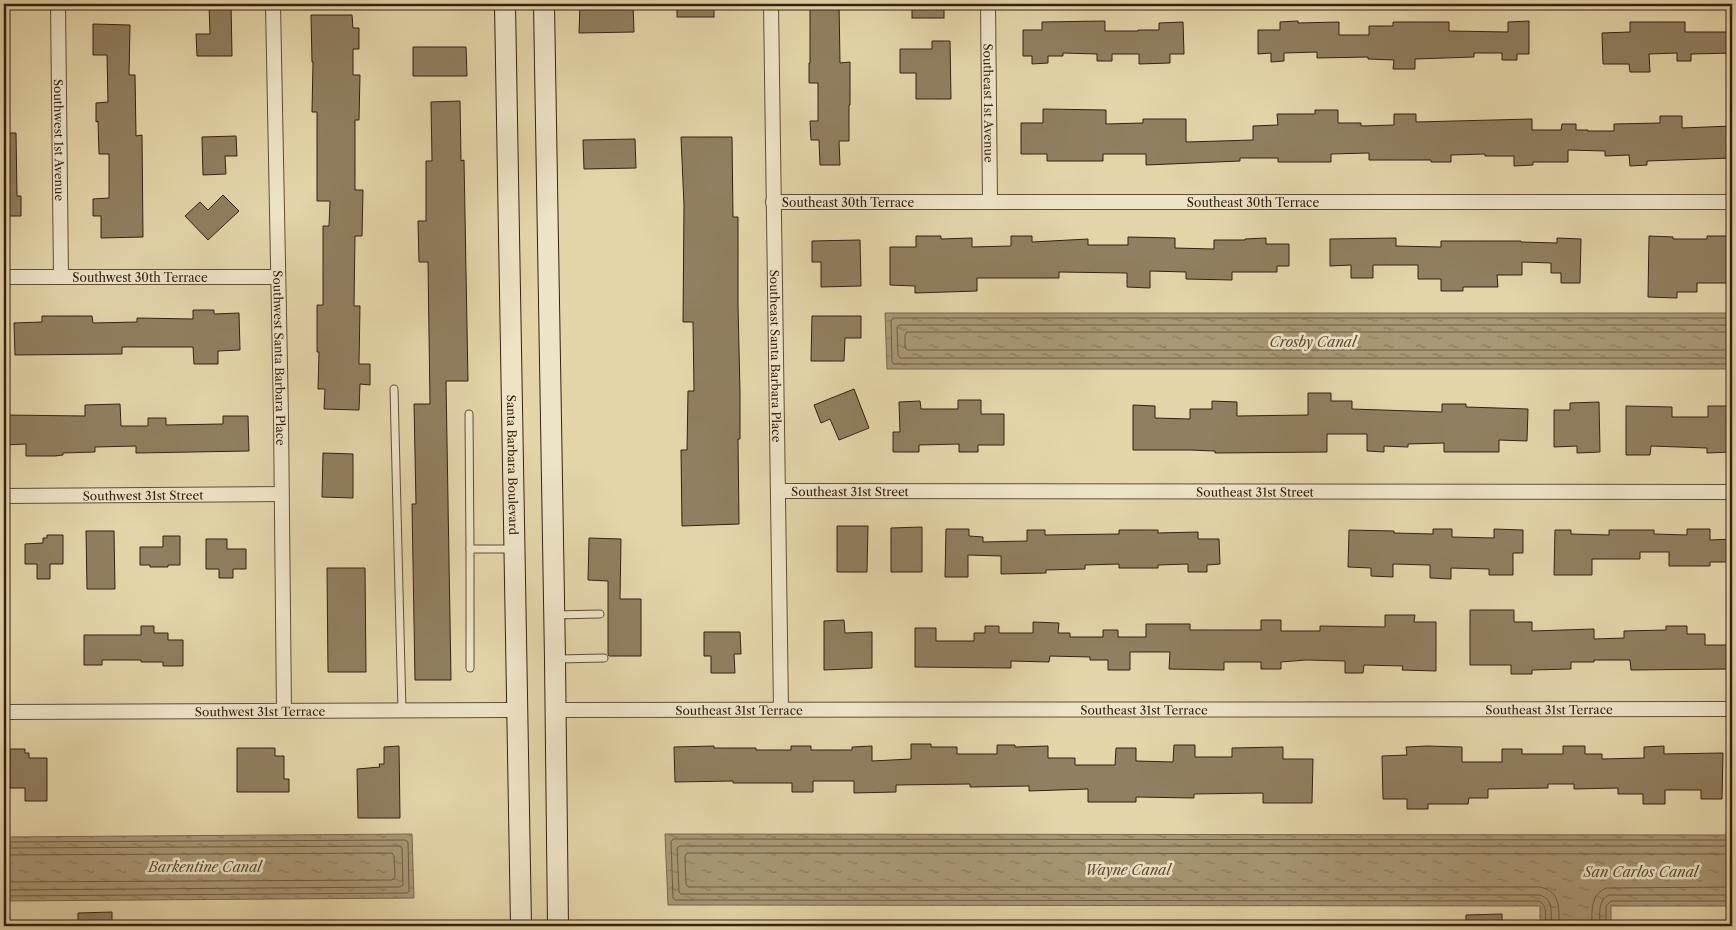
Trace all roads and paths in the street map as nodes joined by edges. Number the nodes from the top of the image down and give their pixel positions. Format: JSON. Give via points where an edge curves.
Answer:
{"nodes":[{"id":1,"x":58,"y":4,"type":"edge"},
{"id":2,"x":273,"y":4,"type":"edge"},
{"id":3,"x":505,"y":4,"type":"edge"},
{"id":4,"x":544,"y":4,"type":"edge"},
{"id":5,"x":771,"y":4,"type":"edge"},
{"id":6,"x":988,"y":4,"type":"edge"},
{"id":7,"x":990,"y":201,"type":"junction"},
{"id":8,"x":773,"y":202,"type":"junction"},
{"id":9,"x":1732,"y":202,"type":"edge"},
{"id":10,"x":61,"y":277,"type":"junction"},
{"id":11,"x":278,"y":277,"type":"junction"},
{"id":12,"x":4,"y":278,"type":"edge"},
{"id":13,"x":394,"y":390,"type":"dead end"},
{"id":14,"x":468,"y":414,"type":"dead end"},
{"id":15,"x":779,"y":491,"type":"junction"},
{"id":16,"x":1732,"y":492,"type":"edge"},
{"id":17,"x":281,"y":494,"type":"junction"},
{"id":18,"x":4,"y":496,"type":"edge"},
{"id":19,"x":470,"y":549,"type":"junction"},
{"id":20,"x":514,"y":549,"type":"junction"},
{"id":21,"x":600,"y":614,"type":"dead end"},
{"id":22,"x":554,"y":615,"type":"junction"},
{"id":23,"x":604,"y":658,"type":"dead end"},
{"id":24,"x":555,"y":659,"type":"junction"},
{"id":25,"x":470,"y":668,"type":"dead end"},
{"id":26,"x":781,"y":709,"type":"junction"},
{"id":27,"x":1732,"y":709,"type":"edge"},
{"id":28,"x":517,"y":710,"type":"junction"},
{"id":29,"x":556,"y":710,"type":"junction"},
{"id":30,"x":284,"y":711,"type":"junction"},
{"id":31,"x":402,"y":711,"type":"junction"},
{"id":32,"x":4,"y":712,"type":"edge"},
{"id":33,"x":521,"y":926,"type":"edge"},
{"id":34,"x":558,"y":926,"type":"edge"}],
"edges":[{"from":1,"to":10,"type":"street","name":"Southwest 1st Avenue"},
{"from":2,"to":11,"type":"street","name":"Southwest Santa Barbara Place"},
{"from":3,"to":20,"type":"main road","name":"Santa Barbara Boulevard"},
{"from":4,"to":22,"type":"main road"},
{"from":5,"to":8,"type":"street","name":"Southeast Santa Barbara Place"},
{"from":6,"to":7,"type":"street","name":"Southeast 1st Avenue"},
{"from":7,"to":8,"type":"street","name":"Southeast 30th Terrace"},
{"from":7,"to":9,"type":"street","name":"Southeast 30th Terrace"},
{"from":8,"to":15,"type":"street","name":"Southeast Santa Barbara Place"},
{"from":10,"to":11,"type":"street","name":"Southwest 30th Terrace"},
{"from":10,"to":12,"type":"street","name":"Southwest 30th Terrace"},
{"from":11,"to":17,"type":"street","name":"Southwest Santa Barbara Place"},
{"from":13,"to":31,"type":"lane"},
{"from":14,"to":19,"type":"lane"},
{"from":15,"to":16,"type":"street","name":"Southeast 31st Street"},
{"from":15,"to":26,"type":"street","name":"Southeast Santa Barbara Place"},
{"from":17,"to":18,"type":"street","name":"Southwest 31st Street"},
{"from":17,"to":30,"type":"street","name":"Southwest Santa Barbara Place"},
{"from":19,"to":20,"type":"lane"},
{"from":19,"to":25,"type":"lane"},
{"from":20,"to":28,"type":"main road","name":"Santa Barbara Boulevard"},
{"from":21,"to":22,"type":"lane"},
{"from":22,"to":24,"type":"main road"},
{"from":23,"to":24,"type":"lane"},
{"from":24,"to":29,"type":"main road"},
{"from":26,"to":27,"type":"street","name":"Southeast 31st Terrace"},
{"from":26,"to":29,"type":"street","name":"Southeast 31st Terrace"},
{"from":28,"to":31,"type":"street","name":"Southwest 31st Terrace"},
{"from":28,"to":33,"type":"main road","name":"Santa Barbara Boulevard"},
{"from":29,"to":34,"type":"main road"},
{"from":30,"to":31,"type":"street","name":"Southwest 31st Terrace"},
{"from":30,"to":32,"type":"street","name":"Southwest 31st Terrace"}]}
